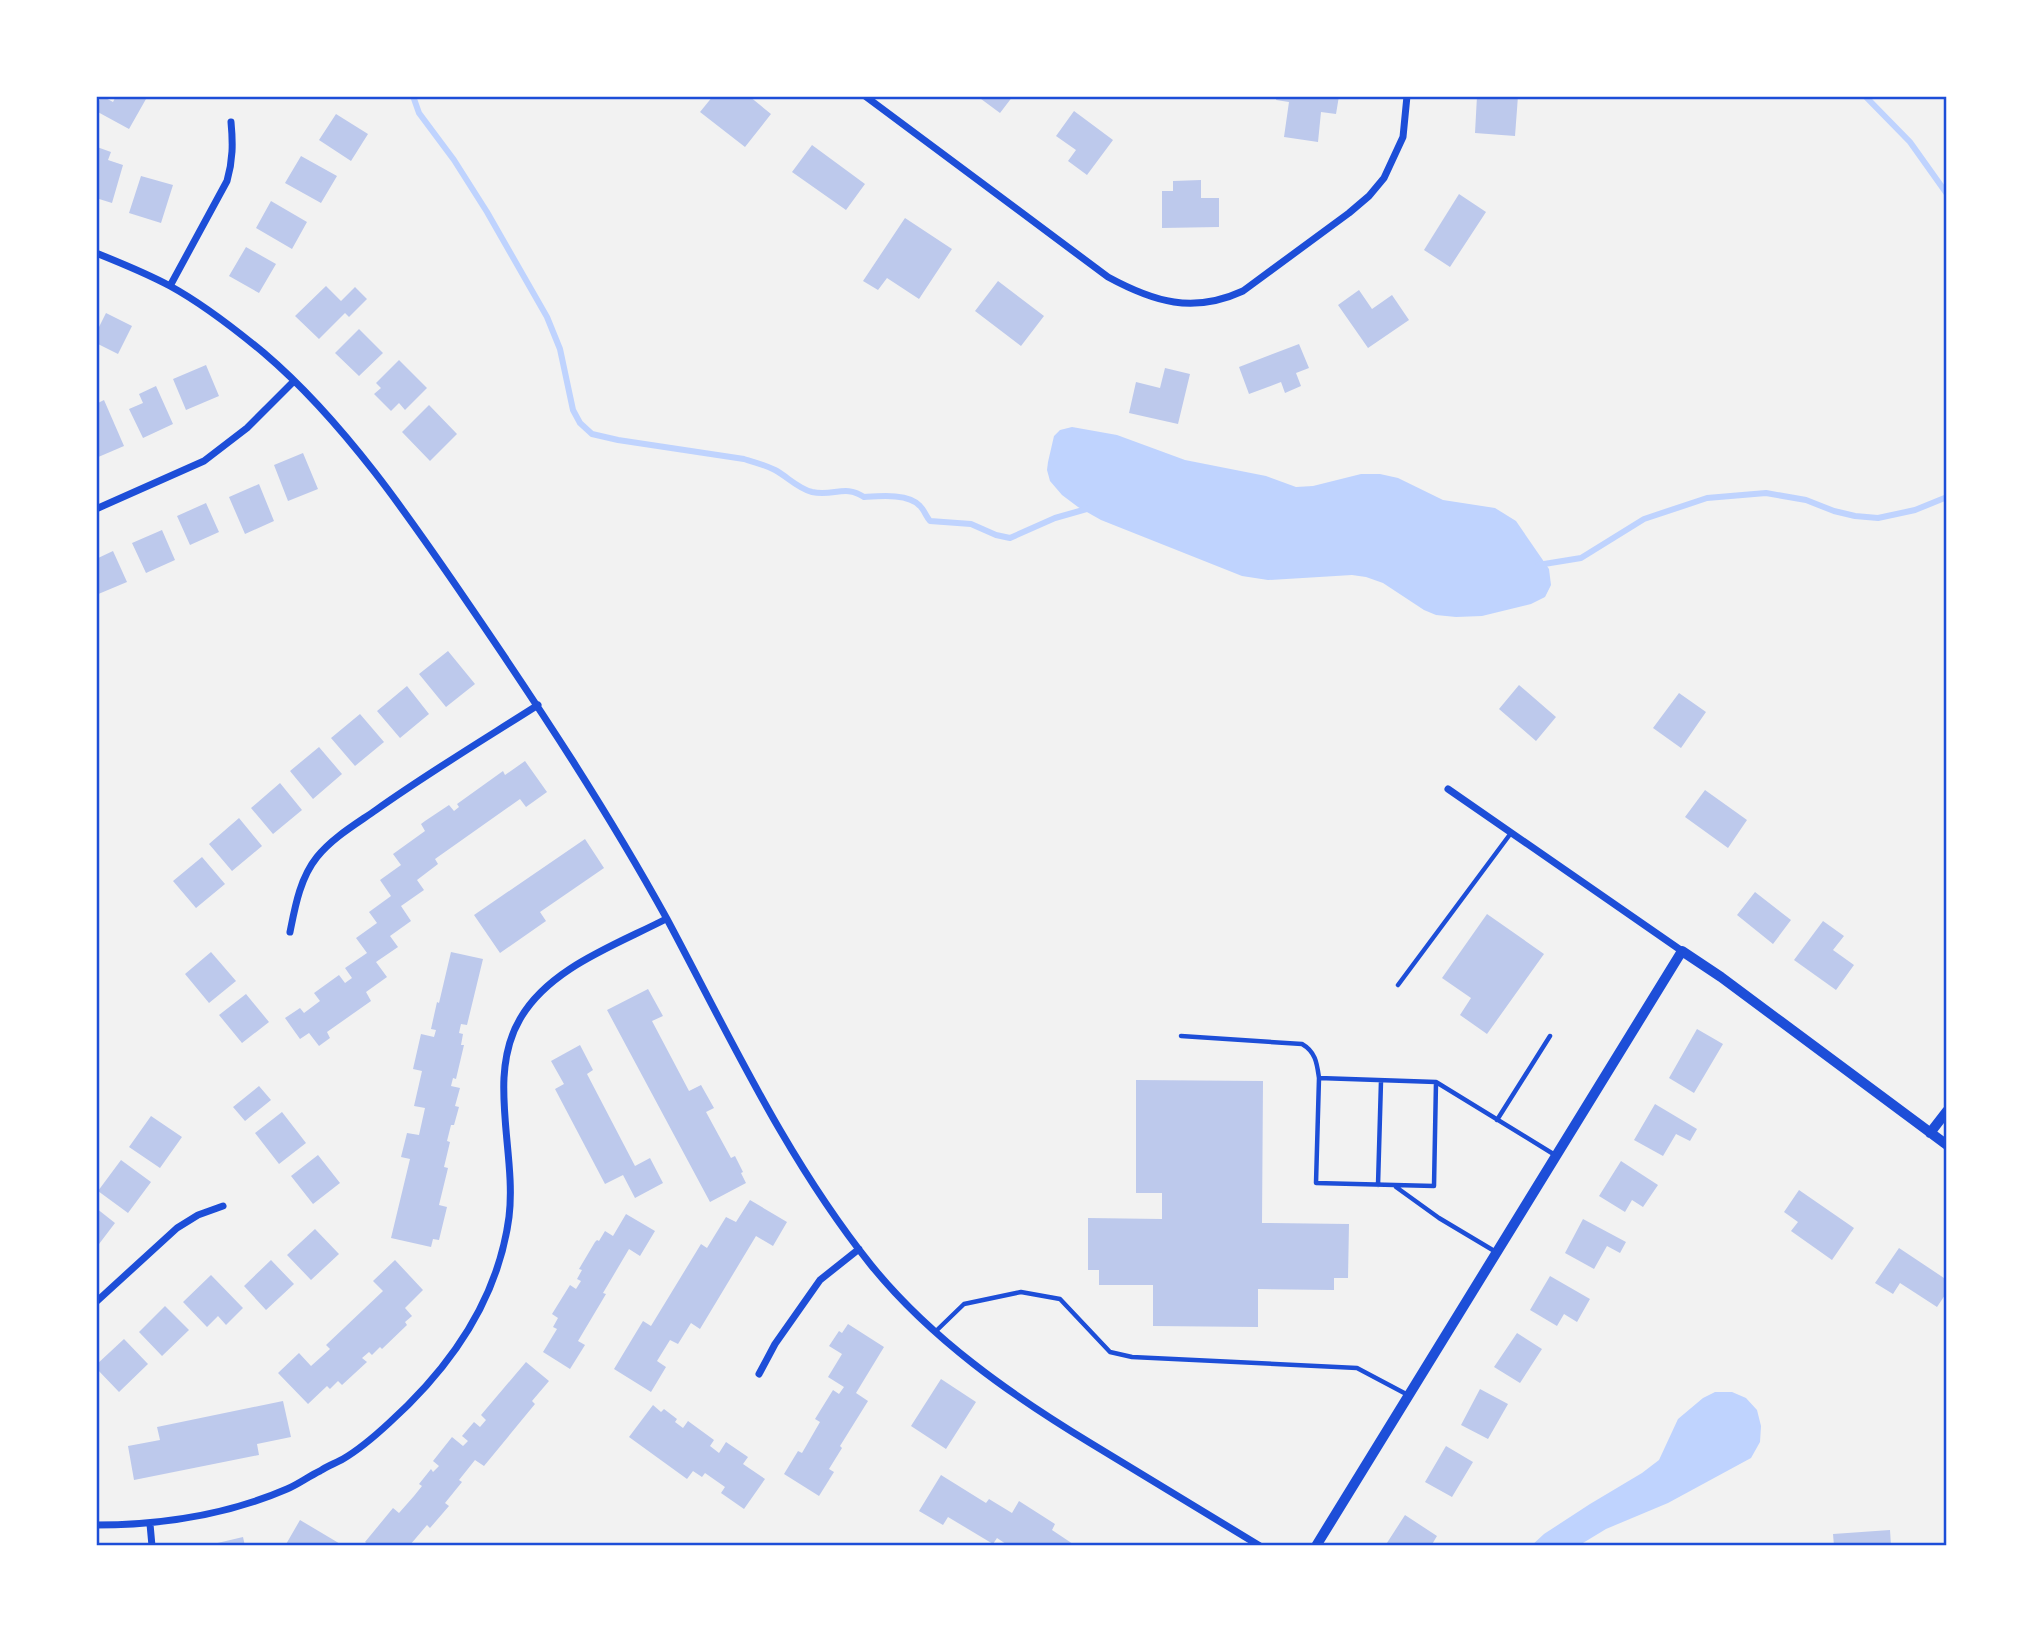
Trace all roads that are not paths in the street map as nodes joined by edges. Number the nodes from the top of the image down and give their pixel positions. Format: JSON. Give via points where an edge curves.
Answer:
{"nodes":[{"id":1,"x":865,"y":96,"type":"edge"},
{"id":2,"x":1407,"y":96,"type":"edge"},
{"id":3,"x":231,"y":122,"type":"dead end"},
{"id":4,"x":96,"y":253,"type":"edge"},
{"id":5,"x":170,"y":286,"type":"junction"},
{"id":6,"x":294,"y":382,"type":"junction"},
{"id":7,"x":96,"y":509,"type":"edge"},
{"id":8,"x":538,"y":705,"type":"junction"},
{"id":9,"x":1448,"y":789,"type":"dead end"},
{"id":10,"x":1511,"y":833,"type":"junction"},
{"id":11,"x":666,"y":919,"type":"junction"},
{"id":12,"x":290,"y":932,"type":"dead end"},
{"id":13,"x":1682,"y":951,"type":"junction"},
{"id":14,"x":1398,"y":985,"type":"dead end"},
{"id":15,"x":1181,"y":1036,"type":"dead end"},
{"id":16,"x":1550,"y":1036,"type":"dead end"},
{"id":17,"x":1319,"y":1079,"type":"junction"},
{"id":18,"x":1381,"y":1081,"type":"junction"},
{"id":19,"x":1436,"y":1082,"type":"junction"},
{"id":20,"x":1947,"y":1111,"type":"edge"},
{"id":21,"x":1497,"y":1120,"type":"junction"},
{"id":22,"x":1930,"y":1133,"type":"junction"},
{"id":23,"x":1947,"y":1145,"type":"edge"},
{"id":24,"x":1556,"y":1156,"type":"junction"},
{"id":25,"x":1378,"y":1185,"type":"junction"},
{"id":26,"x":1395,"y":1186,"type":"junction"},
{"id":27,"x":223,"y":1206,"type":"dead end"},
{"id":28,"x":859,"y":1249,"type":"junction"},
{"id":29,"x":1496,"y":1252,"type":"junction"},
{"id":30,"x":96,"y":1302,"type":"edge"},
{"id":31,"x":935,"y":1332,"type":"junction"},
{"id":32,"x":759,"y":1374,"type":"dead end"},
{"id":33,"x":1408,"y":1396,"type":"junction"},
{"id":34,"x":150,"y":1524,"type":"junction"},
{"id":35,"x":96,"y":1525,"type":"edge"},
{"id":36,"x":152,"y":1546,"type":"edge"},
{"id":37,"x":1260,"y":1546,"type":"edge"},
{"id":38,"x":1316,"y":1546,"type":"edge"}],
"edges":[{"from":1,"to":2,"type":"street","via":[[1108,277],[1155,300],[1192,303],[1243,291],[1369,196],[1384,178],[1403,137]]},
{"from":3,"to":5,"type":"street","via":[[233,154],[227,181]]},
{"from":4,"to":5,"type":"street"},
{"from":5,"to":6,"type":"street","via":[[264,353]]},
{"from":6,"to":7,"type":"street","via":[[247,428],[204,461]]},
{"from":6,"to":8,"type":"street","via":[[327,415],[395,501]]},
{"from":8,"to":11,"type":"street"},
{"from":8,"to":12,"type":"street","via":[[412,785],[329,845],[306,874]]},
{"from":9,"to":10,"type":"street"},
{"from":10,"to":13,"type":"street"},
{"from":10,"to":14,"type":"lane"},
{"from":11,"to":28,"type":"street","via":[[786,1142]]},
{"from":11,"to":34,"type":"street","via":[[556,978],[538,993],[513,1032],[504,1074],[511,1181],[507,1229],[487,1293],[444,1366],[375,1435],[289,1489],[207,1515]]},
{"from":13,"to":22,"type":"street"},
{"from":13,"to":24,"type":"street"},
{"from":15,"to":17,"type":"lane","via":[[1302,1044],[1311,1048]]},
{"from":16,"to":21,"type":"lane"},
{"from":17,"to":18,"type":"lane"},
{"from":17,"to":25,"type":"lane","via":[[1316,1183]]},
{"from":18,"to":19,"type":"lane"},
{"from":18,"to":25,"type":"lane"},
{"from":19,"to":21,"type":"lane"},
{"from":19,"to":26,"type":"lane","via":[[1434,1186]]},
{"from":20,"to":22,"type":"street"},
{"from":21,"to":24,"type":"lane"},
{"from":22,"to":23,"type":"street"},
{"from":24,"to":29,"type":"street"},
{"from":25,"to":26,"type":"lane"},
{"from":26,"to":29,"type":"lane"},
{"from":27,"to":30,"type":"street","via":[[177,1228]]},
{"from":28,"to":31,"type":"street"},
{"from":28,"to":32,"type":"street","via":[[820,1280]]},
{"from":29,"to":33,"type":"street"},
{"from":31,"to":33,"type":"lane","via":[[964,1304],[1021,1292],[1060,1300],[1111,1352],[1132,1357],[1357,1368]]},
{"from":31,"to":37,"type":"street","via":[[1040,1412]]},
{"from":33,"to":38,"type":"street"},
{"from":34,"to":35,"type":"street"},
{"from":34,"to":36,"type":"street"}]}
